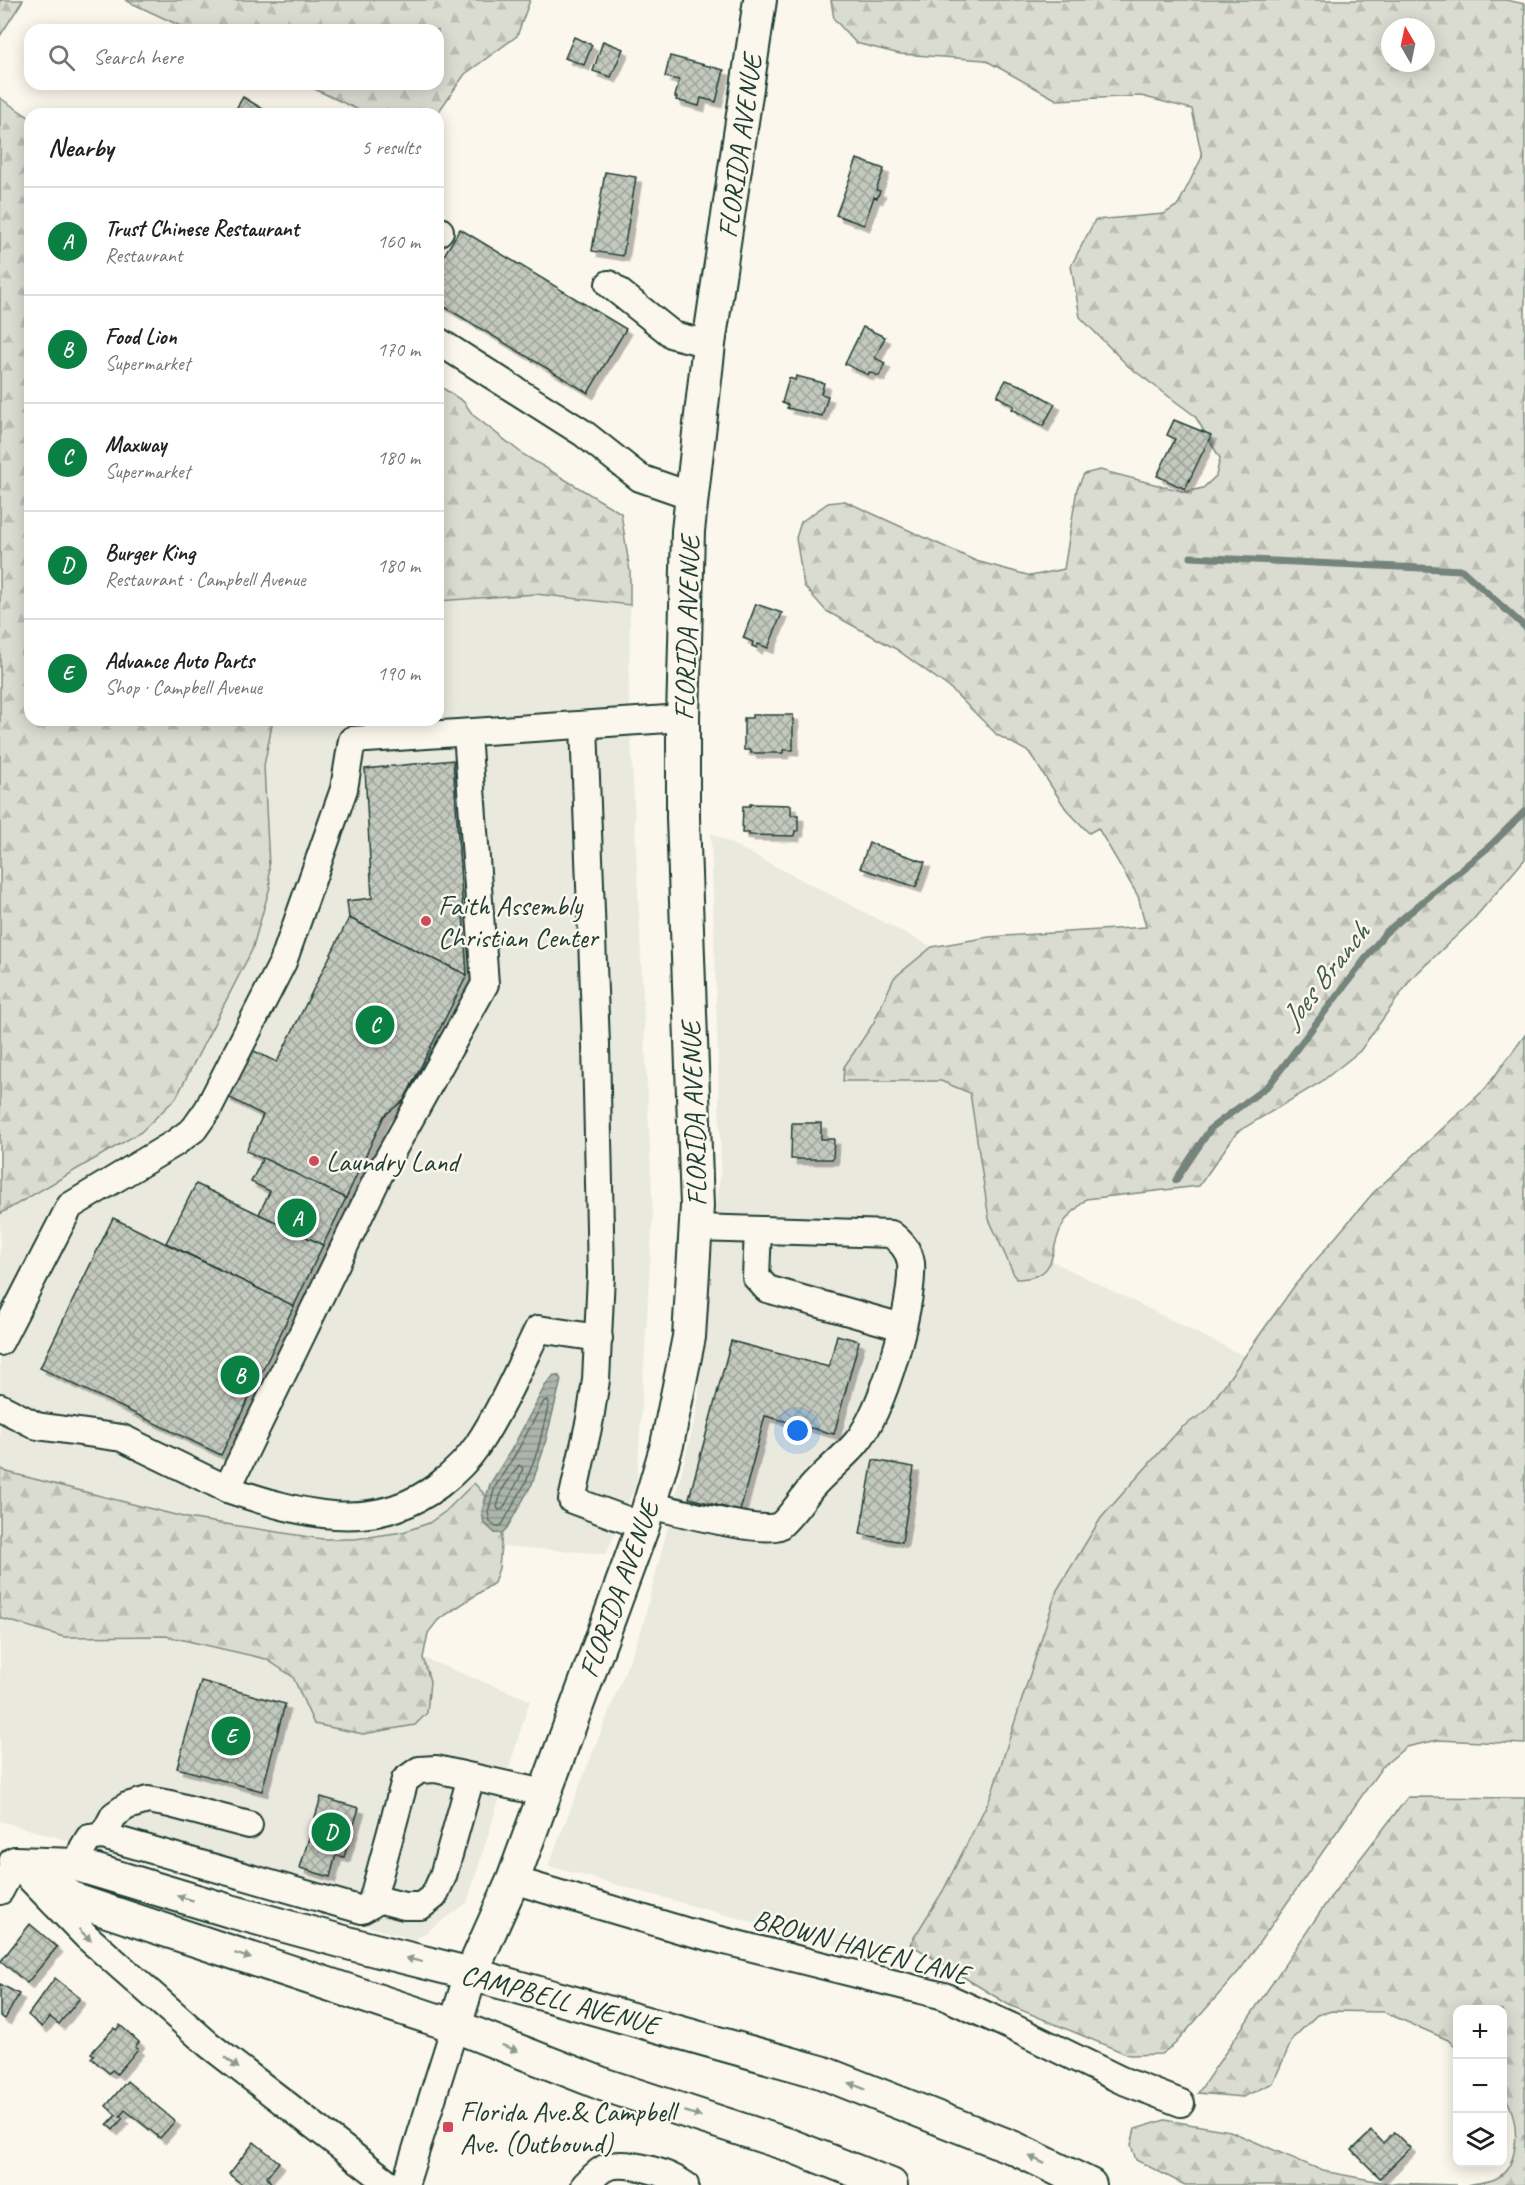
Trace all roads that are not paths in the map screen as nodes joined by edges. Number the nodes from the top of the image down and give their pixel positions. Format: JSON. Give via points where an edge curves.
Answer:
{"nodes":[{"id":1,"x":760,"y":0,"type":"edge"},
{"id":2,"x":609,"y":284,"type":"dead end"},
{"id":3,"x":709,"y":344,"type":"junction"},
{"id":4,"x":444,"y":345,"type":"edge"},
{"id":5,"x":692,"y":496,"type":"junction"},
{"id":6,"x":683,"y":718,"type":"junction"},
{"id":7,"x":584,"y":725,"type":"junction"},
{"id":8,"x":467,"y":733,"type":"junction"},
{"id":9,"x":696,"y":1228,"type":"junction"},
{"id":10,"x":758,"y":1230,"type":"junction"},
{"id":11,"x":902,"y":1327,"type":"junction"},
{"id":12,"x":599,"y":1338,"type":"junction"},
{"id":13,"x":0,"y":1342,"type":"edge"},
{"id":14,"x":0,"y":1407,"type":"edge"},
{"id":15,"x":226,"y":1489,"type":"junction"},
{"id":16,"x":646,"y":1516,"type":"junction"},
{"id":17,"x":471,"y":1778,"type":"junction"},
{"id":18,"x":544,"y":1793,"type":"junction"},
{"id":19,"x":249,"y":1825,"type":"dead end"},
{"id":20,"x":103,"y":1836,"type":"junction"},
{"id":21,"x":8,"y":1860,"type":"edge"},
{"id":22,"x":77,"y":1865,"type":"junction"},
{"id":23,"x":240,"y":1875,"type":"junction"},
{"id":24,"x":513,"y":1880,"type":"junction"},
{"id":25,"x":0,"y":1891,"type":"edge"},
{"id":26,"x":300,"y":1892,"type":"junction"},
{"id":27,"x":372,"y":1902,"type":"junction"},
{"id":28,"x":230,"y":1911,"type":"junction"},
{"id":29,"x":289,"y":1927,"type":"junction"},
{"id":30,"x":359,"y":1946,"type":"junction"},
{"id":31,"x":471,"y":1974,"type":"junction"},
{"id":32,"x":455,"y":2026,"type":"junction"},
{"id":33,"x":1181,"y":2103,"type":"dead end"},
{"id":34,"x":681,"y":2184,"type":"edge"},
{"id":35,"x":391,"y":2185,"type":"edge"},
{"id":36,"x":405,"y":2185,"type":"edge"},
{"id":37,"x":585,"y":2185,"type":"edge"},
{"id":38,"x":891,"y":2185,"type":"edge"},
{"id":39,"x":1090,"y":2185,"type":"edge"}],
"edges":[{"from":1,"to":3,"type":"main road","name":"FLORIDA AVENUE"},
{"from":2,"to":3,"type":"street","via":[[673,335]]},
{"from":3,"to":5,"type":"main road","name":"FLORIDA AVENUE"},
{"from":4,"to":5,"type":"street","via":[[583,433],[640,478]]},
{"from":5,"to":6,"type":"main road","name":"FLORIDA AVENUE"},
{"from":6,"to":7,"type":"street"},
{"from":6,"to":9,"type":"main road","name":"FLORIDA AVENUE","via":[[682,818]]},
{"from":7,"to":8,"type":"street"},
{"from":7,"to":12,"type":"street","via":[[597,1056]]},
{"from":8,"to":13,"type":"street","via":[[352,740],[344,789],[283,962],[208,1109],[194,1128],[175,1143],[70,1206]]},
{"from":8,"to":15,"type":"street","via":[[485,984],[380,1173]]},
{"from":9,"to":10,"type":"street"},
{"from":9,"to":16,"type":"main road","name":"FLORIDA AVENUE","via":[[689,1337],[667,1445]]},
{"from":10,"to":11,"type":"street","via":[[756,1277],[767,1289]]},
{"from":10,"to":11,"type":"street","via":[[891,1234],[904,1245],[911,1261],[909,1305]]},
{"from":11,"to":16,"type":"street","via":[[879,1404],[857,1442],[780,1526]]},
{"from":12,"to":15,"type":"street","via":[[538,1329],[477,1447],[449,1478],[414,1502],[367,1515],[344,1516],[298,1511]]},
{"from":12,"to":16,"type":"street","via":[[590,1419],[572,1500]]},
{"from":14,"to":15,"type":"street","via":[[37,1426],[122,1438]]},
{"from":16,"to":18,"type":"main road","name":"FLORIDA AVENUE"},
{"from":17,"to":18,"type":"street"},
{"from":17,"to":27,"type":"street","via":[[444,1876],[434,1896],[421,1906]]},
{"from":17,"to":27,"type":"street","via":[[436,1769],[420,1770],[405,1780]]},
{"from":18,"to":24,"type":"main road","name":"FLORIDA AVENUE"},
{"from":19,"to":20,"type":"street","via":[[148,1800],[114,1815]]},
{"from":20,"to":22,"type":"street","via":[[88,1838]]},
{"from":20,"to":23,"type":"street"},
{"from":21,"to":22,"type":"main road","name":"CAMPBELL AVENUE"},
{"from":21,"to":25,"type":"street"},
{"from":21,"to":32,"type":"main road","name":"CAMPBELL AVENUE","one_way":true,"via":[[76,1901]]},
{"from":21,"to":35,"type":"street","one_way":true,"via":[[87,1937],[208,2044]]},
{"from":28,"to":22,"type":"main road","name":"CAMPBELL AVENUE","one_way":true},
{"from":23,"to":26,"type":"street"},
{"from":23,"to":28,"type":"street"},
{"from":24,"to":31,"type":"main road","name":"FLORIDA AVENUE"},
{"from":24,"to":33,"type":"street","name":"BROWN HAVEN LANE","via":[[685,1931],[944,1996],[1120,2080]]},
{"from":26,"to":27,"type":"street","via":[[362,1910]]},
{"from":26,"to":29,"type":"street"},
{"from":27,"to":30,"type":"street"},
{"from":28,"to":29,"type":"main road","name":"CAMPBELL AVENUE"},
{"from":29,"to":30,"type":"main road","name":"CAMPBELL AVENUE"},
{"from":31,"to":30,"type":"main road","name":"CAMPBELL AVENUE","one_way":true},
{"from":31,"to":32,"type":"main road","name":"FLORIDA AVENUE"},
{"from":39,"to":31,"type":"main road","name":"CAMPBELL AVENUE","one_way":true,"via":[[1014,2148],[821,2072]]},
{"from":32,"to":36,"type":"street","name":"FLORIDA AVENUE"},
{"from":32,"to":38,"type":"main road","name":"CAMPBELL AVENUE","one_way":true,"via":[[605,2085],[789,2145]]},
{"from":34,"to":37,"type":"street","via":[[633,2166],[607,2167]]}]}
